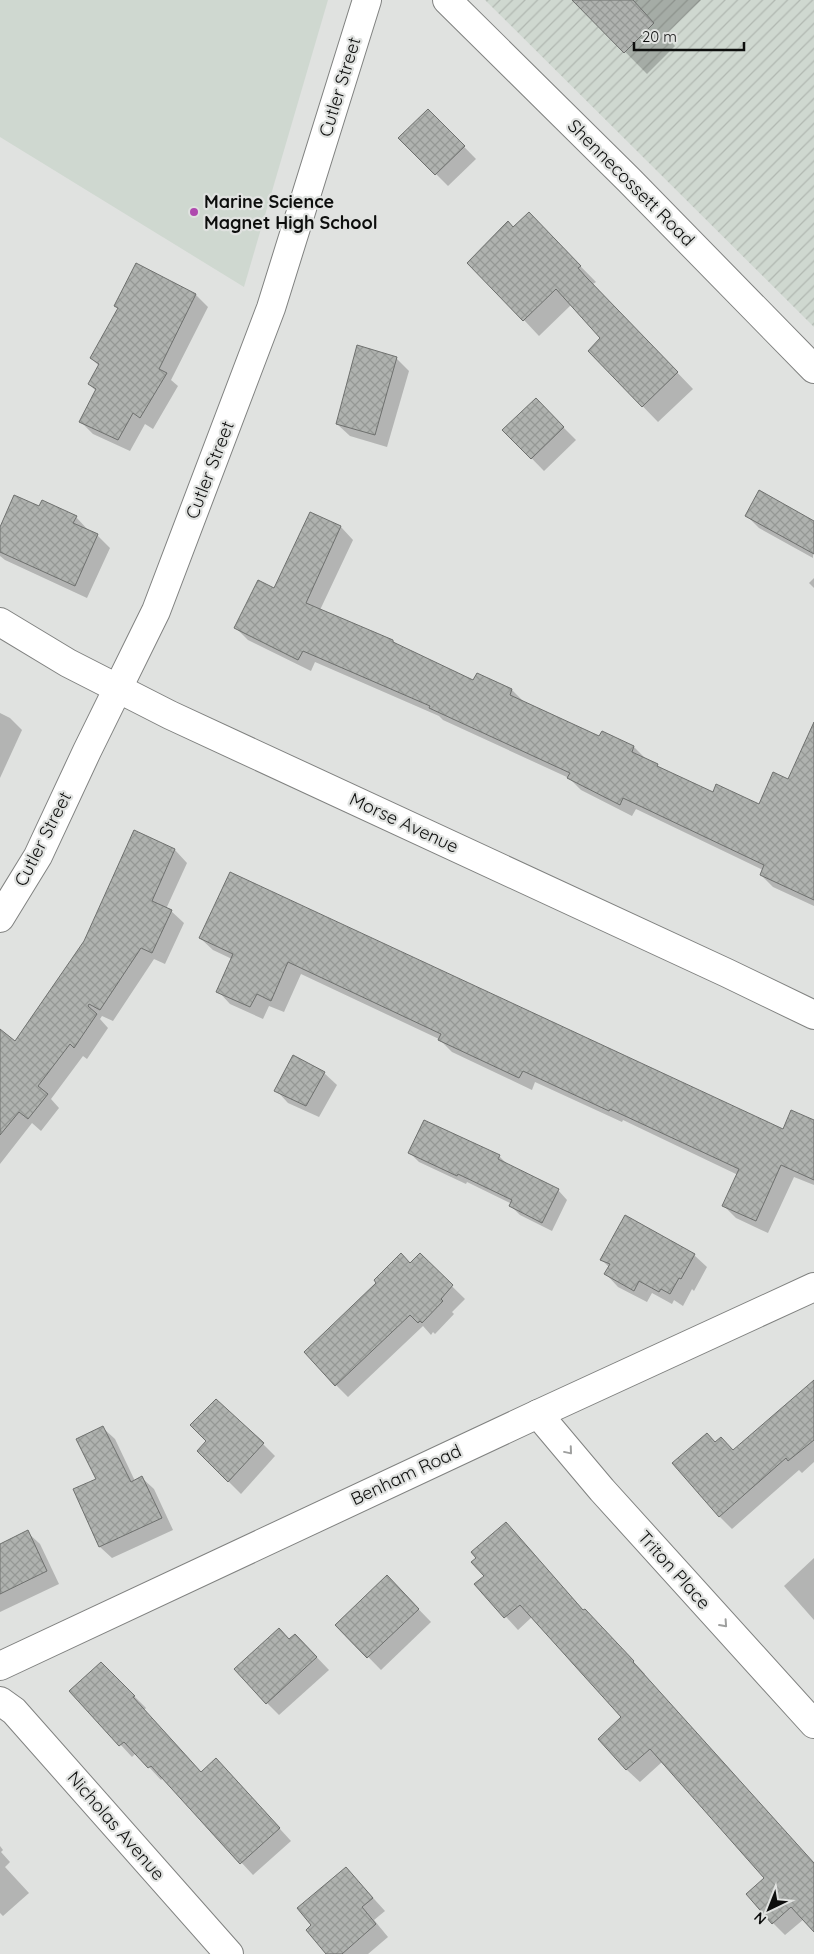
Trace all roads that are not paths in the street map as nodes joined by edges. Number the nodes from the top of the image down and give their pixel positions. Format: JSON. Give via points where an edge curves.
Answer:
{"nodes":[{"id":1,"x":367,"y":0,"type":"edge"},
{"id":2,"x":447,"y":0,"type":"edge"},
{"id":3,"x":814,"y":369,"type":"edge"},
{"id":4,"x":0,"y":622,"type":"edge"},
{"id":5,"x":118,"y":689,"type":"junction"},
{"id":6,"x":0,"y":918,"type":"edge"},
{"id":7,"x":814,"y":1015,"type":"edge"},
{"id":8,"x":814,"y":1287,"type":"edge"},
{"id":9,"x":538,"y":1414,"type":"junction"},
{"id":10,"x":0,"y":1666,"type":"edge"},
{"id":11,"x":0,"y":1701,"type":"edge"},
{"id":12,"x":814,"y":1724,"type":"edge"},
{"id":13,"x":229,"y":1954,"type":"edge"}],
"edges":[{"from":1,"to":5,"type":"street","name":"Cutler Street","via":[[271,308],[156,612]]},
{"from":2,"to":3,"type":"street","name":"Shennecossett Road"},
{"from":4,"to":5,"type":"street","name":"Morse Avenue"},
{"from":5,"to":6,"type":"street","name":"Cutler Street","via":[[38,856]]},
{"from":5,"to":7,"type":"street","name":"Morse Avenue"},
{"from":8,"to":9,"type":"street","name":"Benham Road"},
{"from":9,"to":10,"type":"street","name":"Benham Road"},
{"from":9,"to":12,"type":"street","name":"Triton Place","one_way":true,"via":[[602,1490]]},
{"from":11,"to":13,"type":"street","name":"Nicholas Avenue","via":[[14,1711]]}]}
